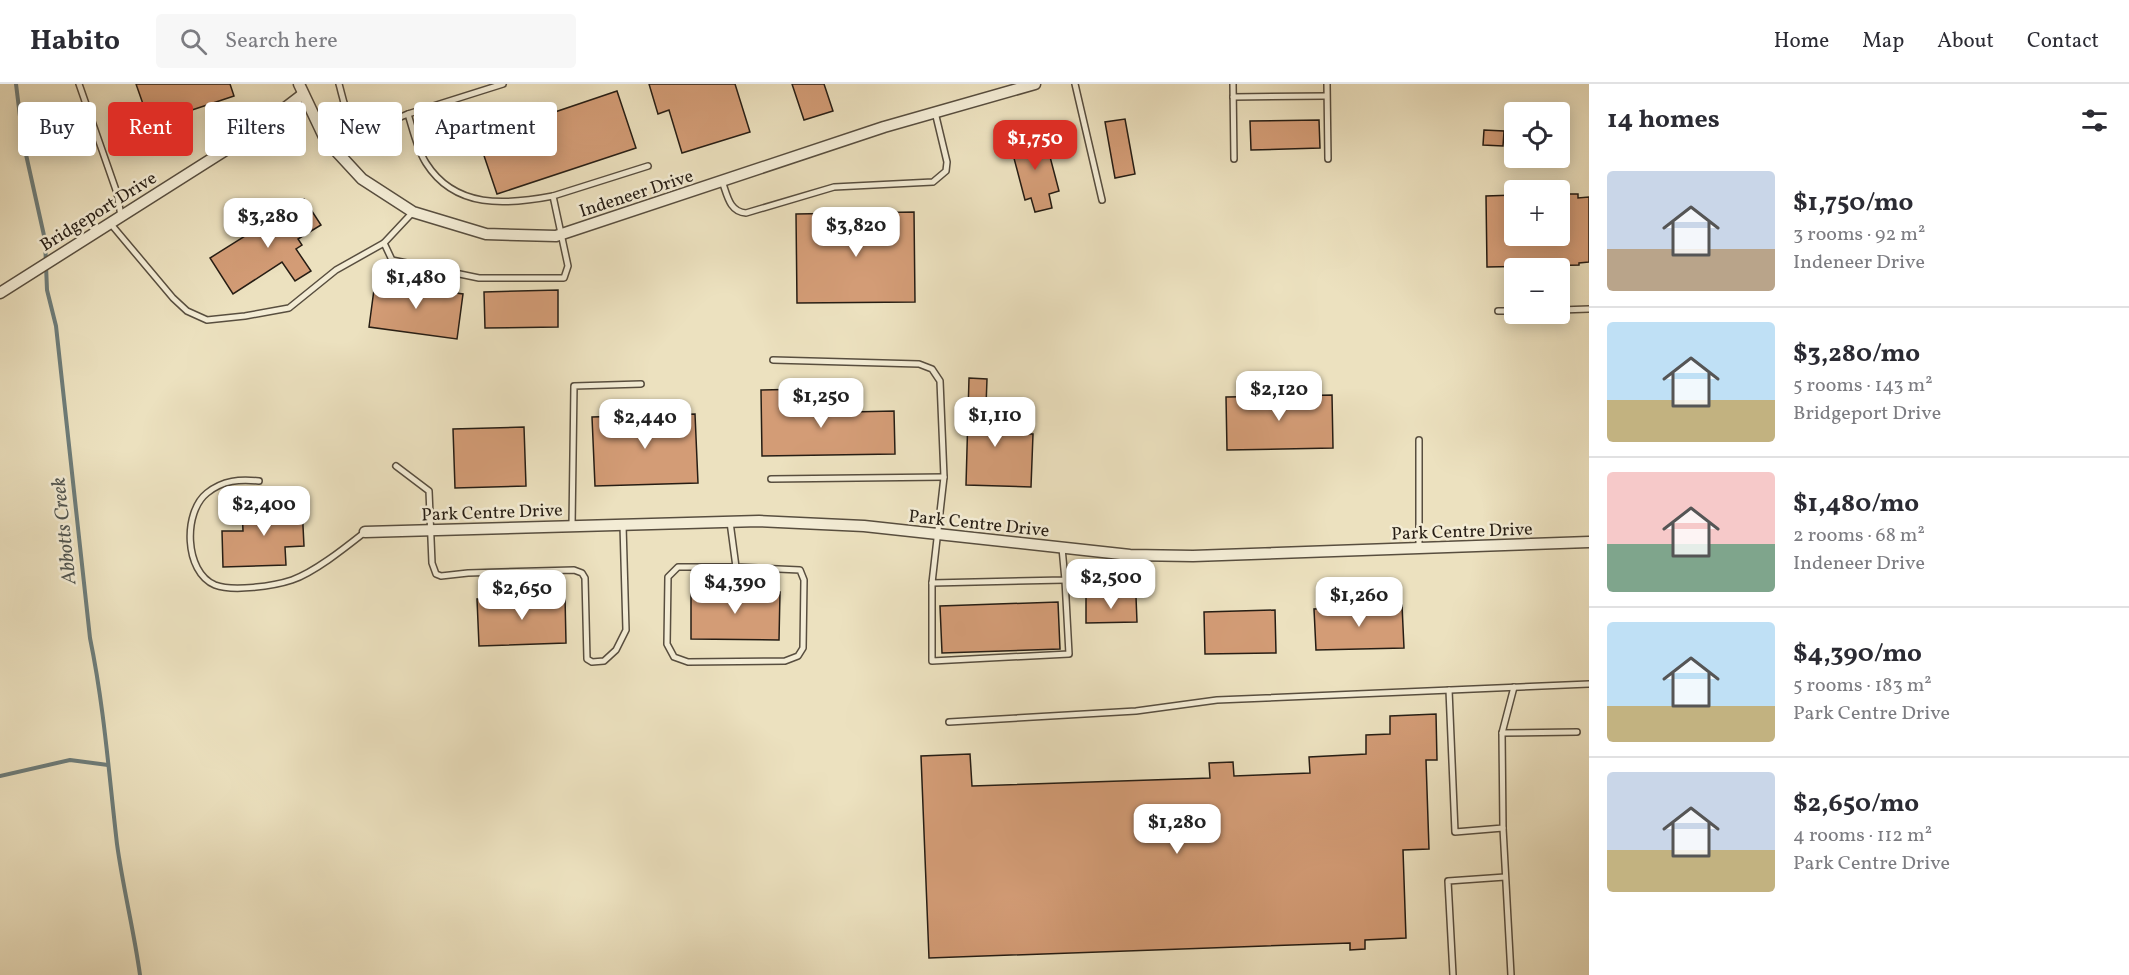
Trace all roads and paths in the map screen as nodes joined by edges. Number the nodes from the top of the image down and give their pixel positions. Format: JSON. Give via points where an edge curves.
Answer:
{"nodes":[{"id":1,"x":79,"y":84,"type":"edge"},
{"id":2,"x":339,"y":84,"type":"edge"},
{"id":3,"x":503,"y":84,"type":"edge"},
{"id":4,"x":1035,"y":84,"type":"edge"},
{"id":5,"x":1075,"y":84,"type":"edge"},
{"id":6,"x":1233,"y":84,"type":"edge"},
{"id":7,"x":1327,"y":84,"type":"edge"},
{"id":8,"x":301,"y":89,"type":"edge"},
{"id":9,"x":1326,"y":96,"type":"junction"},
{"id":10,"x":1233,"y":97,"type":"junction"},
{"id":11,"x":935,"y":112,"type":"junction"},
{"id":12,"x":408,"y":114,"type":"junction"},
{"id":13,"x":1233,"y":159,"type":"dead end"},
{"id":14,"x":1328,"y":159,"type":"dead end"},
{"id":15,"x":648,"y":166,"type":"dead end"},
{"id":16,"x":722,"y":181,"type":"junction"},
{"id":17,"x":553,"y":196,"type":"junction"},
{"id":18,"x":1102,"y":200,"type":"dead end"},
{"id":19,"x":412,"y":212,"type":"junction"},
{"id":20,"x":121,"y":216,"type":"junction"},
{"id":21,"x":110,"y":223,"type":"junction"},
{"id":22,"x":562,"y":235,"type":"junction"},
{"id":23,"x":384,"y":243,"type":"junction"},
{"id":24,"x":0,"y":292,"type":"edge"},
{"id":25,"x":1589,"y":309,"type":"edge"},
{"id":26,"x":1570,"y":310,"type":"edge"},
{"id":27,"x":1498,"y":311,"type":"dead end"},
{"id":28,"x":1504,"y":311,"type":"edge"},
{"id":29,"x":773,"y":360,"type":"dead end"},
{"id":30,"x":641,"y":384,"type":"dead end"},
{"id":31,"x":1419,"y":440,"type":"dead end"},
{"id":32,"x":396,"y":466,"type":"dead end"},
{"id":33,"x":944,"y":477,"type":"junction"},
{"id":34,"x":771,"y":479,"type":"dead end"},
{"id":35,"x":259,"y":481,"type":"dead end"},
{"id":36,"x":730,"y":522,"type":"junction"},
{"id":37,"x":623,"y":525,"type":"junction"},
{"id":38,"x":572,"y":526,"type":"junction"},
{"id":39,"x":431,"y":530,"type":"junction"},
{"id":40,"x":365,"y":532,"type":"joint"},
{"id":41,"x":936,"y":536,"type":"junction"},
{"id":42,"x":1589,"y":542,"type":"edge"},
{"id":43,"x":1062,"y":548,"type":"junction"},
{"id":44,"x":1419,"y":549,"type":"junction"},
{"id":45,"x":736,"y":567,"type":"junction"},
{"id":46,"x":1065,"y":580,"type":"junction"},
{"id":47,"x":932,"y":583,"type":"junction"},
{"id":48,"x":1589,"y":684,"type":"edge"},
{"id":49,"x":1514,"y":687,"type":"junction"},
{"id":50,"x":1449,"y":690,"type":"junction"},
{"id":51,"x":949,"y":722,"type":"dead end"},
{"id":52,"x":1577,"y":732,"type":"dead end"},
{"id":53,"x":1502,"y":733,"type":"junction"},
{"id":54,"x":1503,"y":828,"type":"junction"},
{"id":55,"x":1505,"y":877,"type":"junction"},
{"id":56,"x":1453,"y":975,"type":"edge"},
{"id":57,"x":1510,"y":975,"type":"edge"}],
"edges":[{"from":1,"to":20,"type":"lane","via":[[117,193]]},
{"from":2,"to":12,"type":"lane","via":[[350,118],[358,124],[375,126]]},
{"from":3,"to":12,"type":"lane"},
{"from":4,"to":11,"type":"street","name":"Indeneer Drive"},
{"from":5,"to":18,"type":"lane"},
{"from":6,"to":10,"type":"lane"},
{"from":7,"to":9,"type":"lane"},
{"from":8,"to":19,"type":"street","name":"Indeneer Drive","via":[[325,139],[362,179]]},
{"from":8,"to":20,"type":"street","name":"Bridgeport Drive","via":[[251,134]]},
{"from":9,"to":10,"type":"lane"},
{"from":9,"to":14,"type":"lane"},
{"from":10,"to":13,"type":"lane"},
{"from":11,"to":16,"type":"street","name":"Indeneer Drive"},
{"from":11,"to":16,"type":"lane","via":[[947,162],[946,171],[933,182],[834,187],[740,213],[732,207]]},
{"from":12,"to":17,"type":"lane","via":[[425,162],[442,182],[474,199],[489,202]]},
{"from":15,"to":17,"type":"lane"},
{"from":16,"to":22,"type":"street","name":"Indeneer Drive"},
{"from":17,"to":22,"type":"lane"},
{"from":19,"to":22,"type":"street","name":"Indeneer Drive","via":[[486,234]]},
{"from":19,"to":23,"type":"lane"},
{"from":20,"to":21,"type":"street","name":"Bridgeport Drive"},
{"from":21,"to":23,"type":"lane","via":[[172,298],[187,311],[207,320],[289,308],[336,270]]},
{"from":21,"to":24,"type":"street","name":"Bridgeport Drive"},
{"from":22,"to":23,"type":"lane","via":[[568,266],[564,278],[479,278],[392,260]]},
{"from":25,"to":26,"type":"lane"},
{"from":27,"to":28,"type":"lane"},
{"from":29,"to":33,"type":"lane","via":[[919,364],[932,369],[940,381]]},
{"from":30,"to":38,"type":"lane","via":[[574,386]]},
{"from":31,"to":44,"type":"lane"},
{"from":32,"to":39,"type":"lane","via":[[429,490]]},
{"from":33,"to":34,"type":"lane"},
{"from":33,"to":41,"type":"lane"},
{"from":35,"to":40,"type":"lane","via":[[225,482],[206,494],[196,508],[191,553],[198,571],[214,585],[234,588],[294,580]]},
{"from":36,"to":37,"type":"street","name":"Park Centre Drive"},
{"from":36,"to":41,"type":"street","name":"Park Centre Drive","via":[[864,526]]},
{"from":36,"to":45,"type":"lane"},
{"from":37,"to":38,"type":"street","name":"Park Centre Drive"},
{"from":37,"to":39,"type":"lane","via":[[626,630],[616,650],[604,661],[592,662],[587,659],[582,573],[574,570],[441,576],[436,574],[432,562]]},
{"from":38,"to":39,"type":"street","name":"Park Centre Drive"},
{"from":39,"to":40,"type":"street","name":"Park Centre Drive"},
{"from":41,"to":43,"type":"street","name":"Park Centre Drive"},
{"from":41,"to":47,"type":"lane"},
{"from":42,"to":44,"type":"street","name":"Park Centre Drive"},
{"from":43,"to":44,"type":"street","name":"Park Centre Drive","via":[[1193,556]]},
{"from":43,"to":46,"type":"lane"},
{"from":45,"to":45,"type":"lane","via":[[678,567],[668,578],[667,644],[674,657],[688,662],[785,661],[798,656],[803,648],[804,580],[800,570]]},
{"from":46,"to":47,"type":"lane"},
{"from":46,"to":47,"type":"lane","via":[[1069,654],[932,661]]},
{"from":48,"to":49,"type":"lane"},
{"from":49,"to":50,"type":"lane"},
{"from":49,"to":53,"type":"lane"},
{"from":50,"to":51,"type":"lane","via":[[1217,700],[1136,711]]},
{"from":50,"to":54,"type":"lane","via":[[1455,832]]},
{"from":52,"to":53,"type":"lane"},
{"from":53,"to":54,"type":"lane"},
{"from":54,"to":55,"type":"lane"},
{"from":55,"to":56,"type":"lane","via":[[1448,881]]},
{"from":55,"to":57,"type":"lane"}]}
